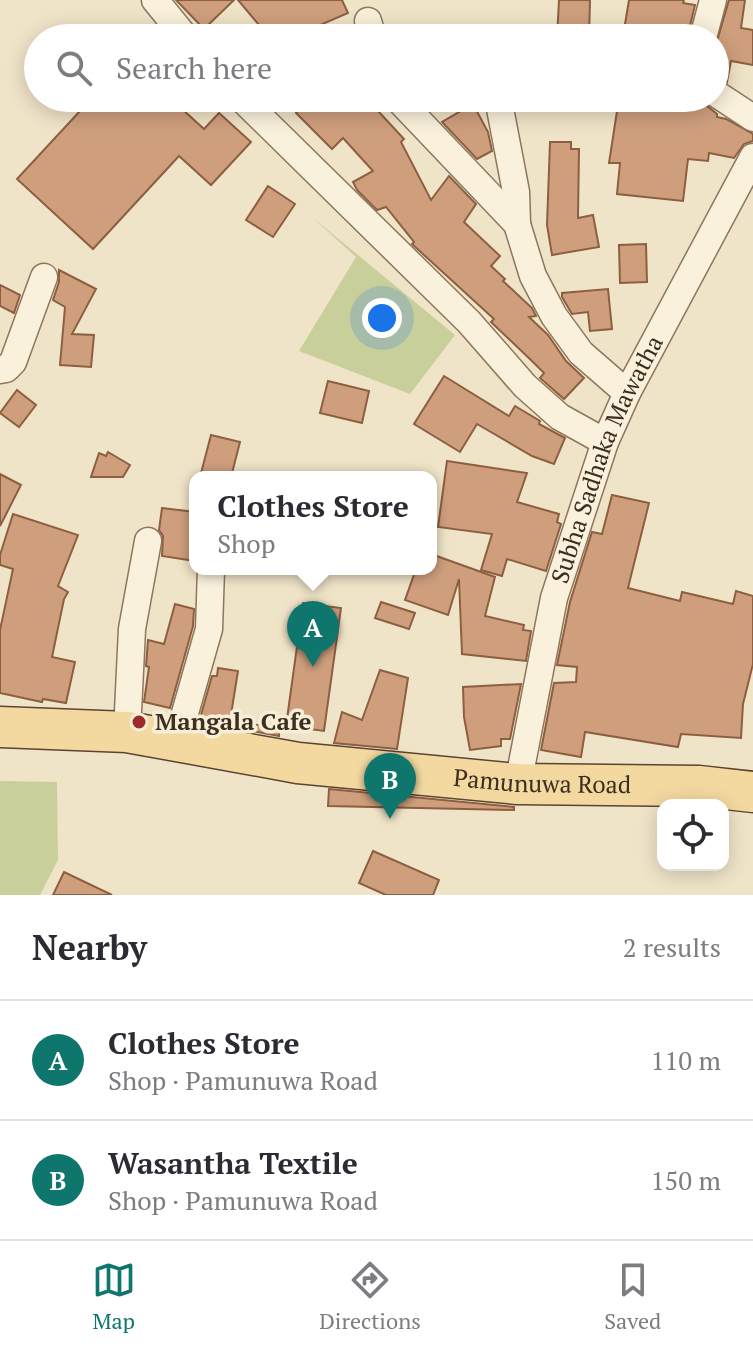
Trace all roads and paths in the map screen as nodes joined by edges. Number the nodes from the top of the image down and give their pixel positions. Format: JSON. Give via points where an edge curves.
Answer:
{"nodes":[{"id":1,"x":155,"y":0,"type":"edge"},
{"id":2,"x":713,"y":0,"type":"edge"},
{"id":3,"x":175,"y":24,"type":"edge"},
{"id":4,"x":707,"y":24,"type":"edge"},
{"id":5,"x":729,"y":102,"type":"edge"},
{"id":6,"x":255,"y":112,"type":"edge"},
{"id":7,"x":410,"y":112,"type":"edge"},
{"id":8,"x":501,"y":112,"type":"edge"},
{"id":9,"x":753,"y":118,"type":"edge"},
{"id":10,"x":753,"y":157,"type":"edge"},
{"id":11,"x":517,"y":224,"type":"junction"},
{"id":12,"x":44,"y":277,"type":"dead end"},
{"id":13,"x":0,"y":370,"type":"edge"},
{"id":14,"x":627,"y":393,"type":"junction"},
{"id":15,"x":605,"y":442,"type":"junction"},
{"id":16,"x":148,"y":541,"type":"dead end"},
{"id":17,"x":211,"y":575,"type":"edge"},
{"id":18,"x":0,"y":727,"type":"edge"},
{"id":19,"x":127,"y":732,"type":"junction"},
{"id":20,"x":177,"y":741,"type":"junction"},
{"id":21,"x":518,"y":784,"type":"junction"},
{"id":22,"x":753,"y":792,"type":"edge"}],
"edges":[{"from":1,"to":3,"type":"street"},
{"from":2,"to":4,"type":"street"},
{"from":5,"to":9,"type":"street"},
{"from":6,"to":15,"type":"street","via":[[469,322],[525,386],[560,417]]},
{"from":7,"to":11,"type":"street"},
{"from":8,"to":11,"type":"street"},
{"from":10,"to":14,"type":"street","name":"Subha Sadhaka Mawatha"},
{"from":11,"to":14,"type":"street","via":[[533,276],[554,316],[581,353]]},
{"from":12,"to":13,"type":"street","via":[[13,362]]},
{"from":14,"to":15,"type":"street","name":"Subha Sadhaka Mawatha"},
{"from":15,"to":21,"type":"street","name":"Subha Sadhaka Mawatha","via":[[554,598]]},
{"from":16,"to":19,"type":"street","via":[[132,629]]},
{"from":17,"to":20,"type":"street","via":[[209,629]]},
{"from":18,"to":19,"type":"main road","name":"Pamunuwa Road"},
{"from":19,"to":20,"type":"main road","name":"Pamunuwa Road"},
{"from":20,"to":21,"type":"main road","name":"Pamunuwa Road","via":[[298,763]]},
{"from":21,"to":22,"type":"main road","name":"Pamunuwa Road"}]}
